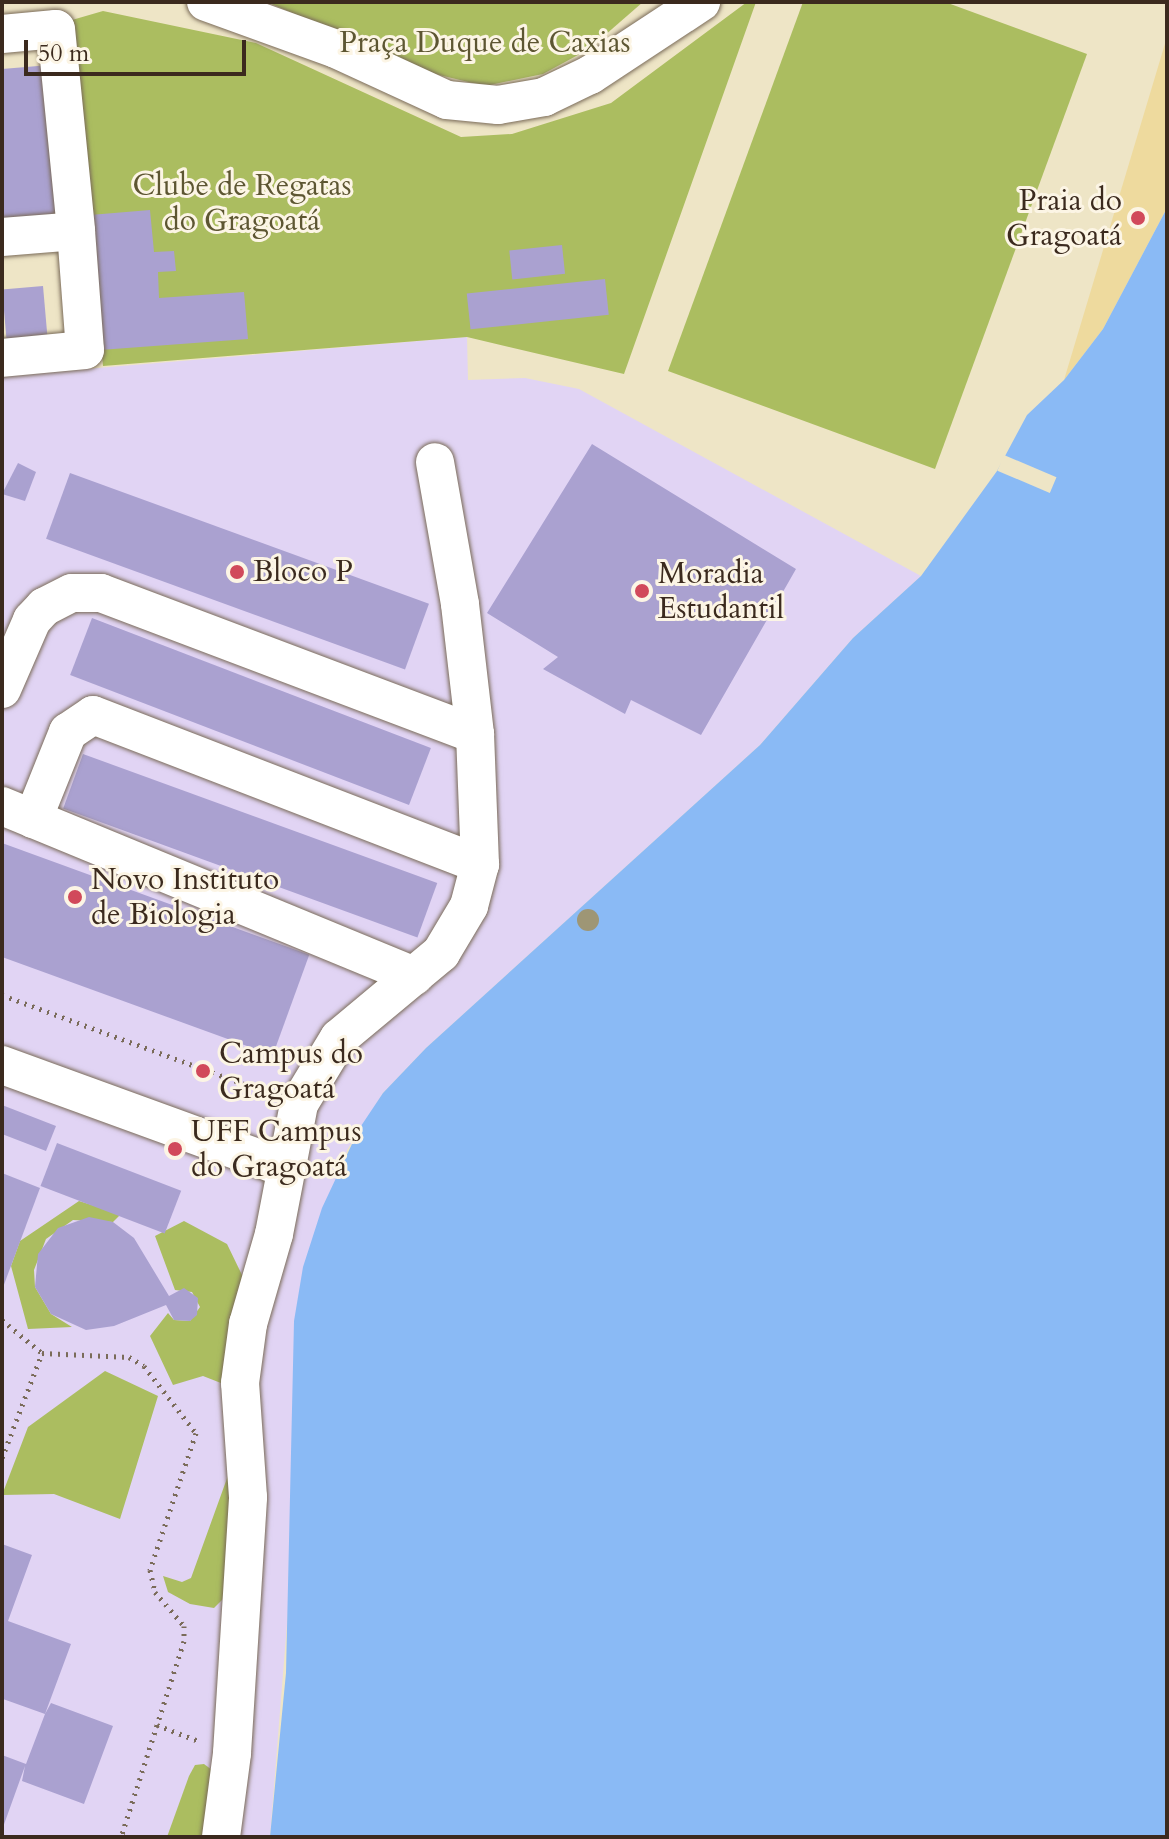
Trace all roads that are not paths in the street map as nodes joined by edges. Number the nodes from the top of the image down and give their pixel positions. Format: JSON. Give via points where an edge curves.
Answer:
{"nodes":[{"id":1,"x":206,"y":2,"type":"edge"},
{"id":2,"x":701,"y":2,"type":"edge"},
{"id":3,"x":2,"y":34,"type":"edge"},
{"id":4,"x":76,"y":231,"type":"junction"},
{"id":5,"x":2,"y":237,"type":"edge"},
{"id":6,"x":2,"y":358,"type":"edge"},
{"id":7,"x":435,"y":462,"type":"dead end"},
{"id":8,"x":2,"y":689,"type":"edge"},
{"id":9,"x":475,"y":734,"type":"junction"},
{"id":10,"x":17,"y":813,"type":"edge"},
{"id":11,"x":480,"y":864,"type":"junction"},
{"id":12,"x":414,"y":976,"type":"junction"},
{"id":13,"x":2,"y":1065,"type":"edge"},
{"id":14,"x":283,"y":1167,"type":"junction"},
{"id":15,"x":221,"y":1837,"type":"edge"}],
"edges":[{"from":1,"to":2,"type":"street","via":[[336,49],[447,100],[498,105],[544,97],[590,75]]},
{"from":3,"to":4,"type":"street","via":[[56,29]]},
{"from":4,"to":5,"type":"street"},
{"from":4,"to":6,"type":"street","via":[[85,350]]},
{"from":7,"to":9,"type":"street","via":[[460,604]]},
{"from":8,"to":9,"type":"street","via":[[28,628],[44,607],[72,593],[101,593]]},
{"from":9,"to":11,"type":"street"},
{"from":10,"to":11,"type":"street","via":[[68,732],[93,715]]},
{"from":10,"to":12,"type":"street"},
{"from":11,"to":12,"type":"street","via":[[469,906],[441,953]]},
{"from":12,"to":14,"type":"street","via":[[339,1038],[299,1104]]},
{"from":13,"to":14,"type":"street"},
{"from":14,"to":15,"type":"street","via":[[274,1234],[248,1324],[240,1383],[248,1497],[232,1753]]}]}
